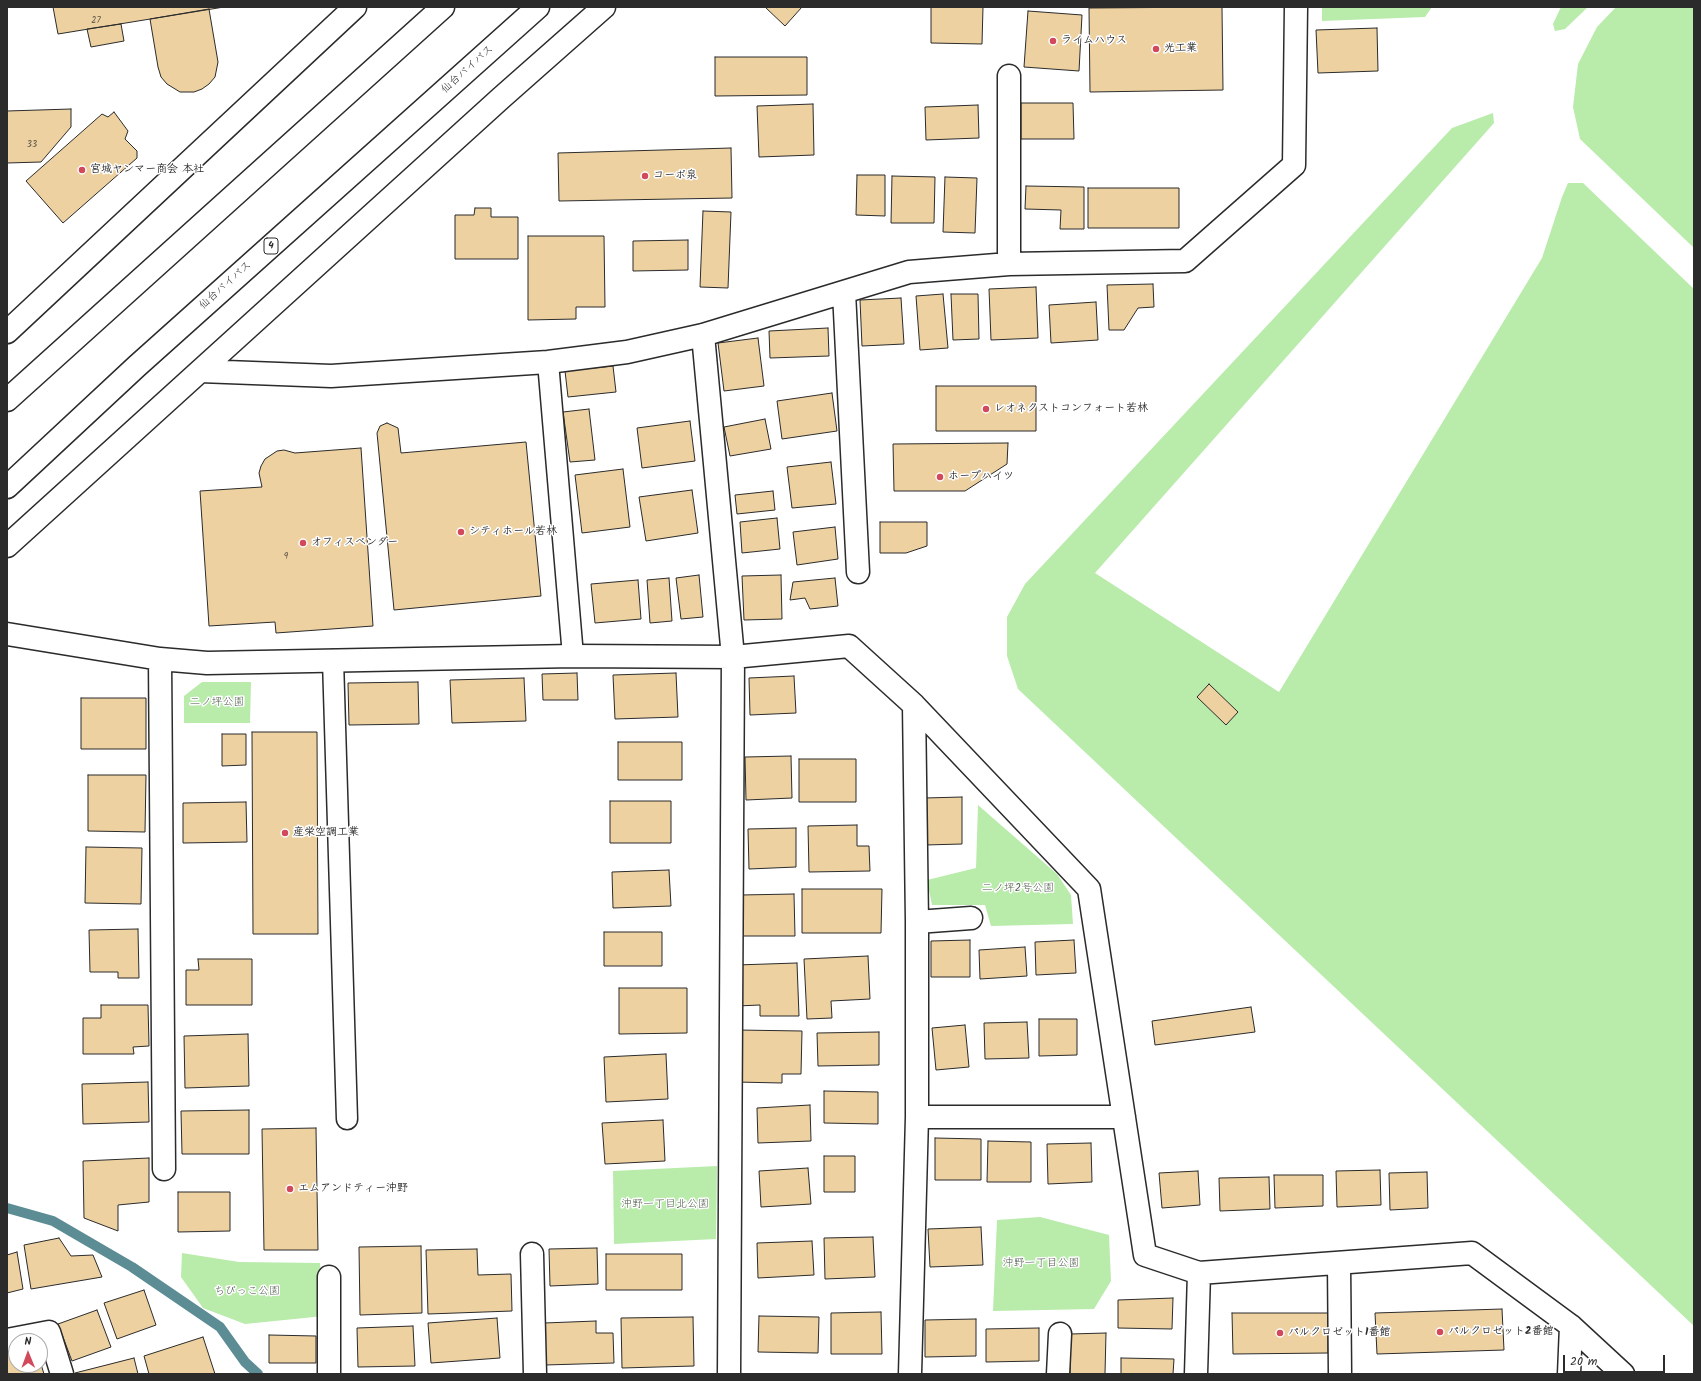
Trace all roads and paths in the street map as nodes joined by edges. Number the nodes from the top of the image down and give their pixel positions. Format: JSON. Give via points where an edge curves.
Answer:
{"nodes":[{"id":1,"x":355,"y":7,"type":"edge"},
{"id":2,"x":443,"y":7,"type":"edge"},
{"id":3,"x":538,"y":7,"type":"edge"},
{"id":4,"x":604,"y":7,"type":"edge"},
{"id":5,"x":1296,"y":7,"type":"edge"},
{"id":6,"x":1009,"y":76,"type":"dead end"},
{"id":7,"x":1009,"y":264,"type":"junction"},
{"id":8,"x":844,"y":292,"type":"junction"},
{"id":9,"x":7,"y":332,"type":"edge"},
{"id":10,"x":703,"y":335,"type":"junction"},
{"id":11,"x":548,"y":362,"type":"junction"},
{"id":12,"x":200,"y":371,"type":"junction"},
{"id":13,"x":7,"y":400,"type":"edge"},
{"id":14,"x":7,"y":487,"type":"edge"},
{"id":15,"x":7,"y":546,"type":"edge"},
{"id":16,"x":858,"y":572,"type":"dead end"},
{"id":17,"x":7,"y":634,"type":"edge"},
{"id":18,"x":572,"y":656,"type":"junction"},
{"id":19,"x":733,"y":657,"type":"junction"},
{"id":20,"x":160,"y":660,"type":"junction"},
{"id":21,"x":333,"y":660,"type":"junction"},
{"id":22,"x":914,"y":704,"type":"junction"},
{"id":23,"x":971,"y":918,"type":"dead end"},
{"id":24,"x":917,"y":922,"type":"junction"},
{"id":25,"x":917,"y":1117,"type":"junction"},
{"id":26,"x":1124,"y":1117,"type":"junction"},
{"id":27,"x":347,"y":1119,"type":"dead end"},
{"id":28,"x":164,"y":1169,"type":"dead end"},
{"id":29,"x":532,"y":1254,"type":"dead end"},
{"id":30,"x":1339,"y":1263,"type":"junction"},
{"id":31,"x":1199,"y":1273,"type":"junction"},
{"id":32,"x":329,"y":1277,"type":"dead end"},
{"id":33,"x":1570,"y":1326,"type":"junction"},
{"id":34,"x":1060,"y":1334,"type":"dead end"},
{"id":35,"x":7,"y":1340,"type":"edge"},
{"id":36,"x":62,"y":1374,"type":"edge"},
{"id":37,"x":329,"y":1374,"type":"edge"},
{"id":38,"x":535,"y":1374,"type":"edge"},
{"id":39,"x":729,"y":1374,"type":"edge"},
{"id":40,"x":910,"y":1374,"type":"edge"},
{"id":41,"x":1058,"y":1374,"type":"edge"},
{"id":42,"x":1196,"y":1374,"type":"edge"},
{"id":43,"x":1340,"y":1374,"type":"edge"},
{"id":44,"x":1569,"y":1374,"type":"edge"},
{"id":45,"x":1623,"y":1374,"type":"edge"}],
"edges":[{"from":1,"to":9,"type":"main road"},
{"from":2,"to":13,"type":"main road"},
{"from":3,"to":14,"type":"main road","name":"仙台バイパス","number":"4","via":[[137,366]]},
{"from":4,"to":12,"type":"main road"},
{"from":5,"to":7,"type":"main road","via":[[1294,165],[1184,261]]},
{"from":6,"to":7,"type":"main road"},
{"from":7,"to":8,"type":"main road","via":[[909,272]]},
{"from":8,"to":10,"type":"main road"},
{"from":8,"to":16,"type":"main road"},
{"from":10,"to":11,"type":"main road","via":[[627,352]]},
{"from":10,"to":19,"type":"main road"},
{"from":11,"to":12,"type":"main road","via":[[331,376]]},
{"from":11,"to":18,"type":"lane"},
{"from":12,"to":15,"type":"main road"},
{"from":17,"to":20,"type":"main road"},
{"from":18,"to":19,"type":"main road"},
{"from":18,"to":21,"type":"main road"},
{"from":19,"to":22,"type":"main road","via":[[849,646]]},
{"from":19,"to":39,"type":"main road"},
{"from":20,"to":21,"type":"main road","via":[[208,663]]},
{"from":20,"to":28,"type":"main road"},
{"from":21,"to":27,"type":"lane"},
{"from":22,"to":24,"type":"main road"},
{"from":22,"to":26,"type":"main road","via":[[1089,889]]},
{"from":23,"to":24,"type":"main road"},
{"from":24,"to":25,"type":"main road"},
{"from":25,"to":26,"type":"main road"},
{"from":25,"to":40,"type":"main road"},
{"from":26,"to":31,"type":"main road","via":[[1145,1254]]},
{"from":29,"to":38,"type":"main road"},
{"from":30,"to":31,"type":"main road"},
{"from":30,"to":33,"type":"main road","via":[[1472,1253]]},
{"from":30,"to":43,"type":"main road"},
{"from":31,"to":42,"type":"main road"},
{"from":32,"to":37,"type":"main road"},
{"from":33,"to":44,"type":"main road"},
{"from":33,"to":45,"type":"main road"},
{"from":34,"to":41,"type":"main road"},
{"from":35,"to":36,"type":"main road","via":[[49,1332]]}]}
